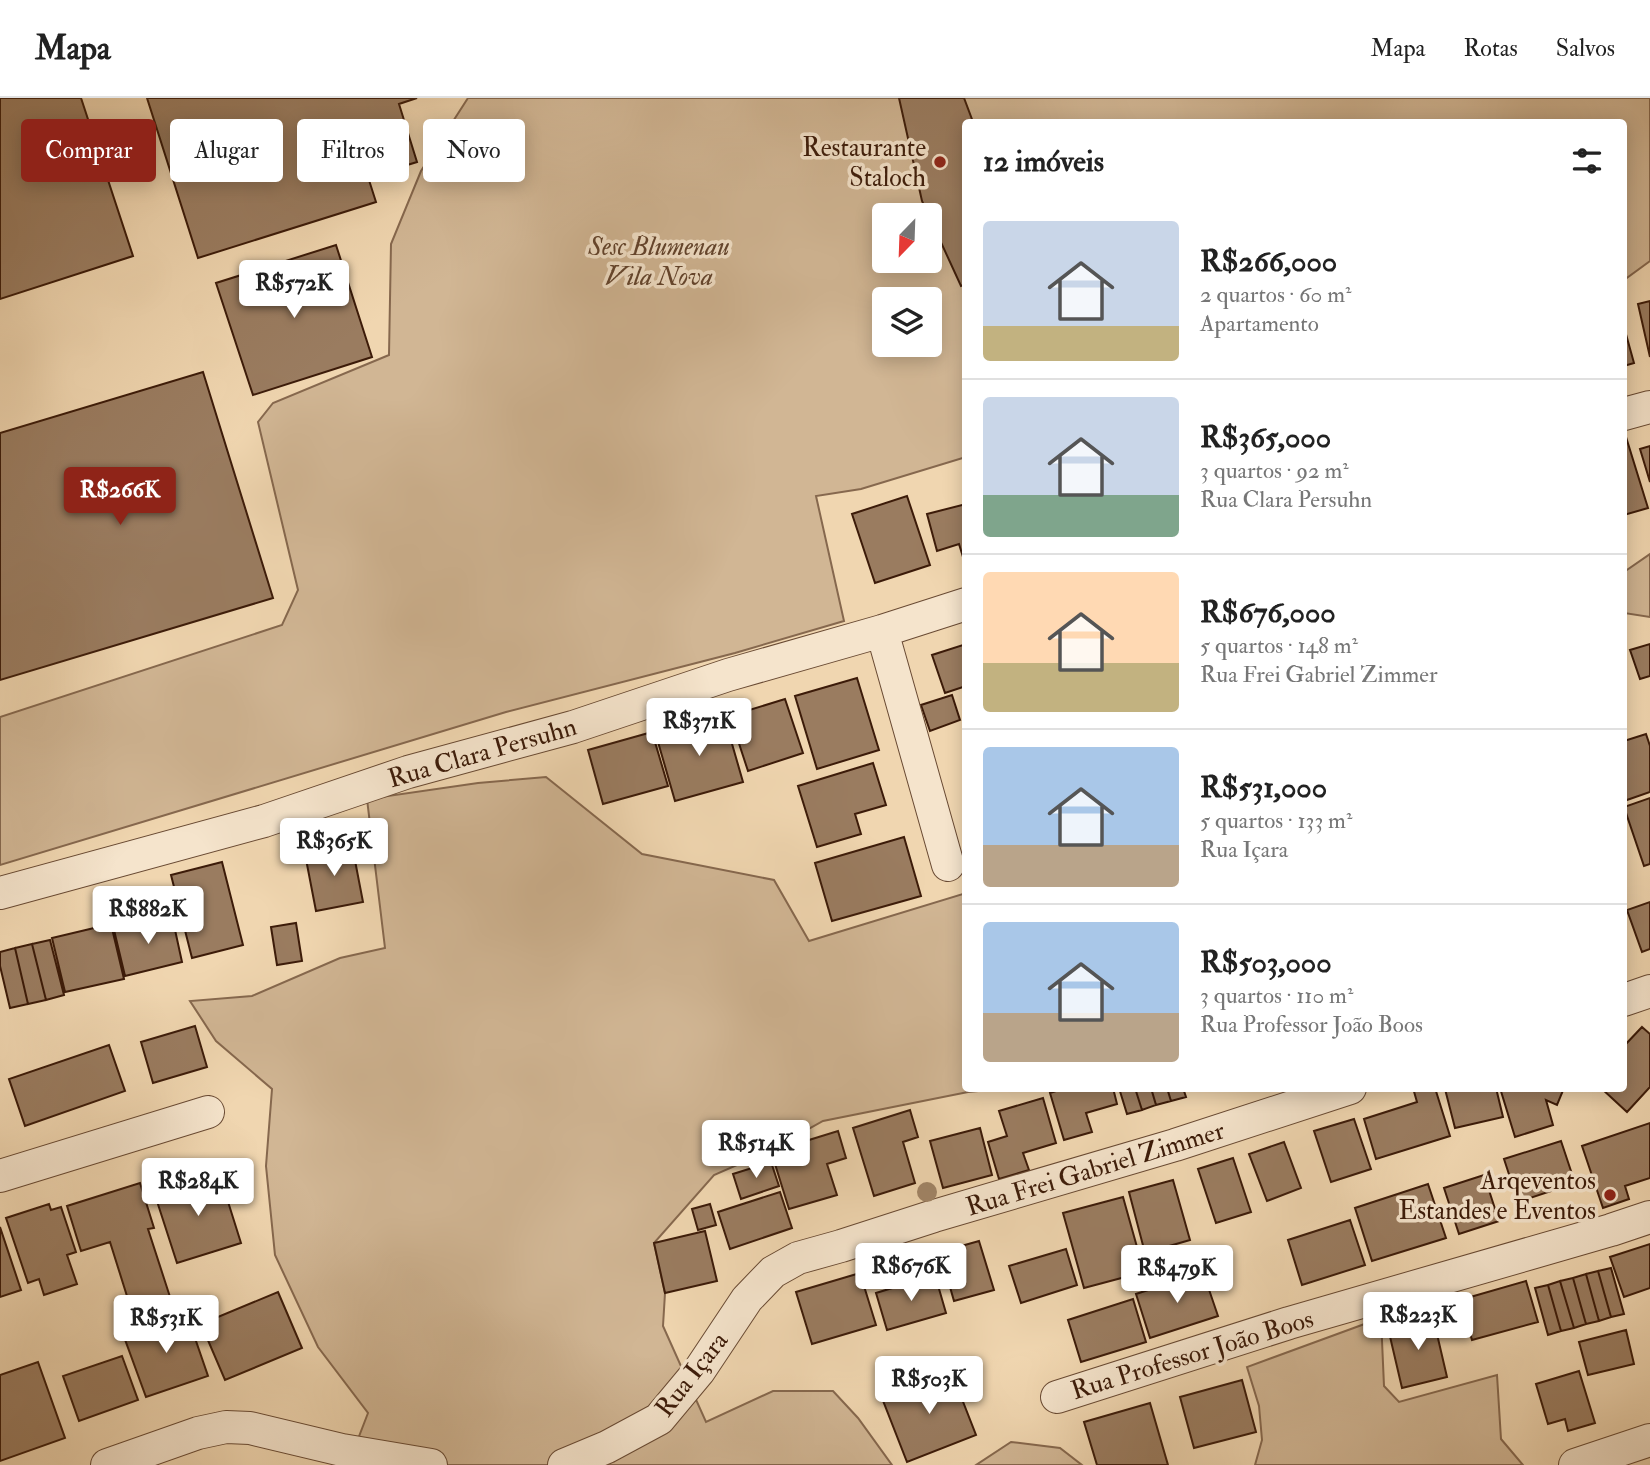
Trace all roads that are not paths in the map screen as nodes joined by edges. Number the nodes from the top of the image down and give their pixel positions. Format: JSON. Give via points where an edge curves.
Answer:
{"nodes":[{"id":1,"x":1650,"y":407,"type":"edge"},
{"id":2,"x":1627,"y":413,"type":"edge"},
{"id":3,"x":962,"y":605,"type":"edge"},
{"id":4,"x":882,"y":631,"type":"junction"},
{"id":5,"x":948,"y":865,"type":"dead end"},
{"id":6,"x":0,"y":893,"type":"edge"},
{"id":7,"x":1650,"y":991,"type":"edge"},
{"id":8,"x":1627,"y":999,"type":"edge"},
{"id":9,"x":1338,"y":1092,"type":"edge"},
{"id":10,"x":208,"y":1112,"type":"dead end"},
{"id":11,"x":0,"y":1176,"type":"edge"},
{"id":12,"x":1650,"y":1217,"type":"edge"},
{"id":13,"x":798,"y":1258,"type":"joint"},
{"id":14,"x":1057,"y":1397,"type":"dead end"},
{"id":15,"x":1650,"y":1440,"type":"edge"},
{"id":16,"x":107,"y":1465,"type":"edge"},
{"id":17,"x":431,"y":1465,"type":"edge"},
{"id":18,"x":564,"y":1465,"type":"edge"},
{"id":19,"x":1575,"y":1465,"type":"edge"}],
"edges":[{"from":1,"to":2,"type":"street"},
{"from":3,"to":4,"type":"street","name":"Rua Clara Persuhn"},
{"from":4,"to":5,"type":"street"},
{"from":4,"to":6,"type":"street","name":"Rua Clara Persuhn","via":[[728,675],[573,727],[408,772],[264,821]]},
{"from":7,"to":8,"type":"street"},
{"from":9,"to":13,"type":"street","name":"Rua Frei Gabriel Zimmer"},
{"from":10,"to":11,"type":"street"},
{"from":12,"to":14,"type":"street","name":"Rua Professor João Boos"},
{"from":13,"to":18,"type":"street","name":"Rua Içara","via":[[773,1272],[747,1299],[699,1371],[659,1419]]},
{"from":15,"to":19,"type":"street"},
{"from":16,"to":17,"type":"street","via":[[226,1427]]}]}
